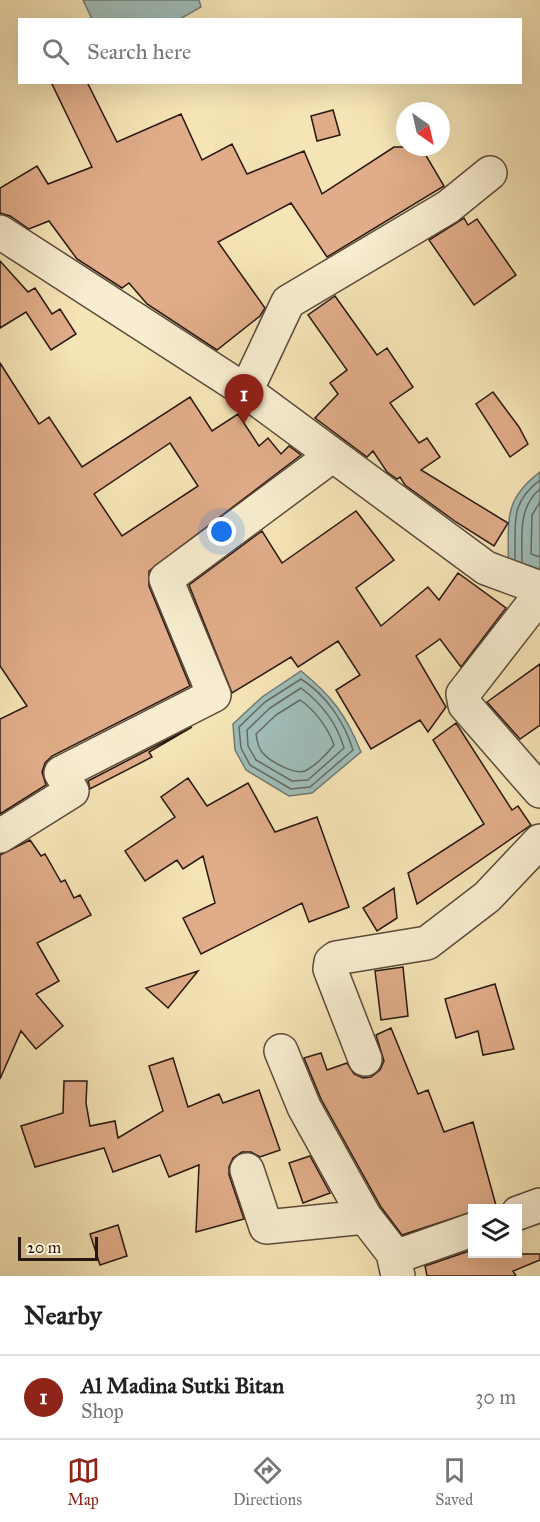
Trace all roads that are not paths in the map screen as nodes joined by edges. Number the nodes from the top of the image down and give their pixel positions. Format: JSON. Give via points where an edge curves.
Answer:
{"nodes":[{"id":1,"x":490,"y":173,"type":"dead end"},
{"id":2,"x":0,"y":232,"type":"edge"},
{"id":3,"x":246,"y":391,"type":"junction"},
{"id":4,"x":333,"y":455,"type":"junction"},
{"id":5,"x":540,"y":588,"type":"edge"},
{"id":6,"x":540,"y":595,"type":"edge"},
{"id":7,"x":540,"y":791,"type":"edge"},
{"id":8,"x":0,"y":836,"type":"edge"},
{"id":9,"x":540,"y":842,"type":"edge"},
{"id":10,"x":281,"y":1051,"type":"dead end"},
{"id":11,"x":365,"y":1059,"type":"dead end"},
{"id":12,"x":247,"y":1170,"type":"dead end"},
{"id":13,"x":540,"y":1205,"type":"edge"},
{"id":14,"x":522,"y":1212,"type":"edge"},
{"id":15,"x":365,"y":1217,"type":"junction"},
{"id":16,"x":468,"y":1232,"type":"edge"},
{"id":17,"x":397,"y":1267,"type":"edge"}],
"edges":[{"from":1,"to":3,"type":"street","via":[[448,207],[288,302]]},
{"from":2,"to":3,"type":"street"},
{"from":3,"to":4,"type":"street"},
{"from":4,"to":5,"type":"street","via":[[486,568]]},
{"from":4,"to":8,"type":"street","via":[[166,579],[214,695],[61,773],[72,791]]},
{"from":6,"to":7,"type":"street","via":[[463,694],[465,705]]},
{"from":9,"to":11,"type":"street","via":[[487,897],[427,943],[331,962],[330,969]]},
{"from":10,"to":15,"type":"street","via":[[304,1107]]},
{"from":12,"to":15,"type":"street","via":[[266,1227]]},
{"from":13,"to":14,"type":"street"},
{"from":15,"to":17,"type":"street"},
{"from":16,"to":17,"type":"street"}]}
